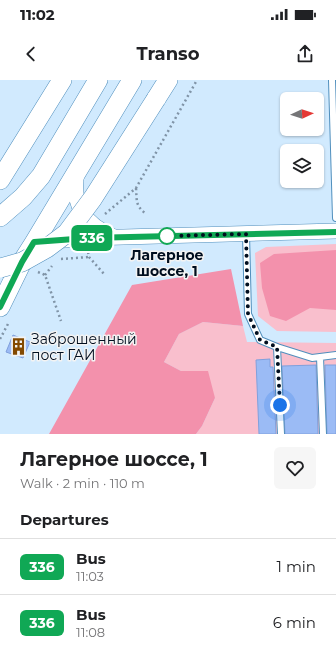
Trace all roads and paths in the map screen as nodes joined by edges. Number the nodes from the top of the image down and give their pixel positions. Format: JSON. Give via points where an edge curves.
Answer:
{"nodes":[{"id":1,"x":62,"y":80,"type":"edge"},
{"id":2,"x":98,"y":80,"type":"edge"},
{"id":3,"x":132,"y":80,"type":"edge"},
{"id":4,"x":168,"y":80,"type":"edge"},
{"id":5,"x":197,"y":80,"type":"edge"},
{"id":6,"x":332,"y":80,"type":"edge"},
{"id":7,"x":334,"y":93,"type":"edge"},
{"id":8,"x":78,"y":169,"type":"junction"},
{"id":9,"x":0,"y":180,"type":"edge"},
{"id":10,"x":136,"y":188,"type":"junction"},
{"id":11,"x":145,"y":213,"type":"dead end"},
{"id":12,"x":105,"y":215,"type":"dead end"},
{"id":13,"x":0,"y":217,"type":"edge"},
{"id":14,"x":336,"y":218,"type":"edge"},
{"id":15,"x":336,"y":232,"type":"edge"},
{"id":16,"x":246,"y":234,"type":"junction"},
{"id":17,"x":115,"y":238,"type":"junction"},
{"id":18,"x":34,"y":242,"type":"junction"},
{"id":19,"x":56,"y":259,"type":"dead end"},
{"id":20,"x":52,"y":265,"type":"dead end"},
{"id":21,"x":0,"y":268,"type":"edge"},
{"id":22,"x":104,"y":274,"type":"dead end"},
{"id":23,"x":0,"y":307,"type":"edge"},
{"id":24,"x":61,"y":320,"type":"dead end"},
{"id":25,"x":277,"y":347,"type":"junction"},
{"id":26,"x":336,"y":355,"type":"edge"},
{"id":27,"x":320,"y":357,"type":"junction"},
{"id":28,"x":281,"y":434,"type":"edge"},
{"id":29,"x":323,"y":434,"type":"edge"}],
"edges":[{"from":1,"to":9,"type":"main road"},
{"from":2,"to":13,"type":"main road","via":[[41,176],[23,197]]},
{"from":3,"to":8,"type":"main road"},
{"from":4,"to":21,"type":"main road","bridge":true,"via":[[93,198],[67,233],[22,262]]},
{"from":5,"to":10,"type":"path"},
{"from":6,"to":7,"type":"lane"},
{"from":7,"to":14,"type":"lane"},
{"from":8,"to":17,"type":"street","via":[[76,198],[82,212],[93,225]]},
{"from":8,"to":18,"type":"main road"},
{"from":10,"to":11,"type":"path","via":[[139,208]]},
{"from":10,"to":12,"type":"path"},
{"from":15,"to":16,"type":"street"},
{"from":16,"to":17,"type":"street"},
{"from":16,"to":25,"type":"lane","via":[[248,314],[260,340]]},
{"from":17,"to":18,"type":"street"},
{"from":18,"to":23,"type":"main road"},
{"from":19,"to":22,"type":"path","via":[[88,257]]},
{"from":20,"to":24,"type":"path","via":[[45,275]]},
{"from":25,"to":27,"type":"lane","via":[[312,358]]},
{"from":25,"to":28,"type":"lane"},
{"from":26,"to":27,"type":"lane"},
{"from":27,"to":29,"type":"lane"}]}
